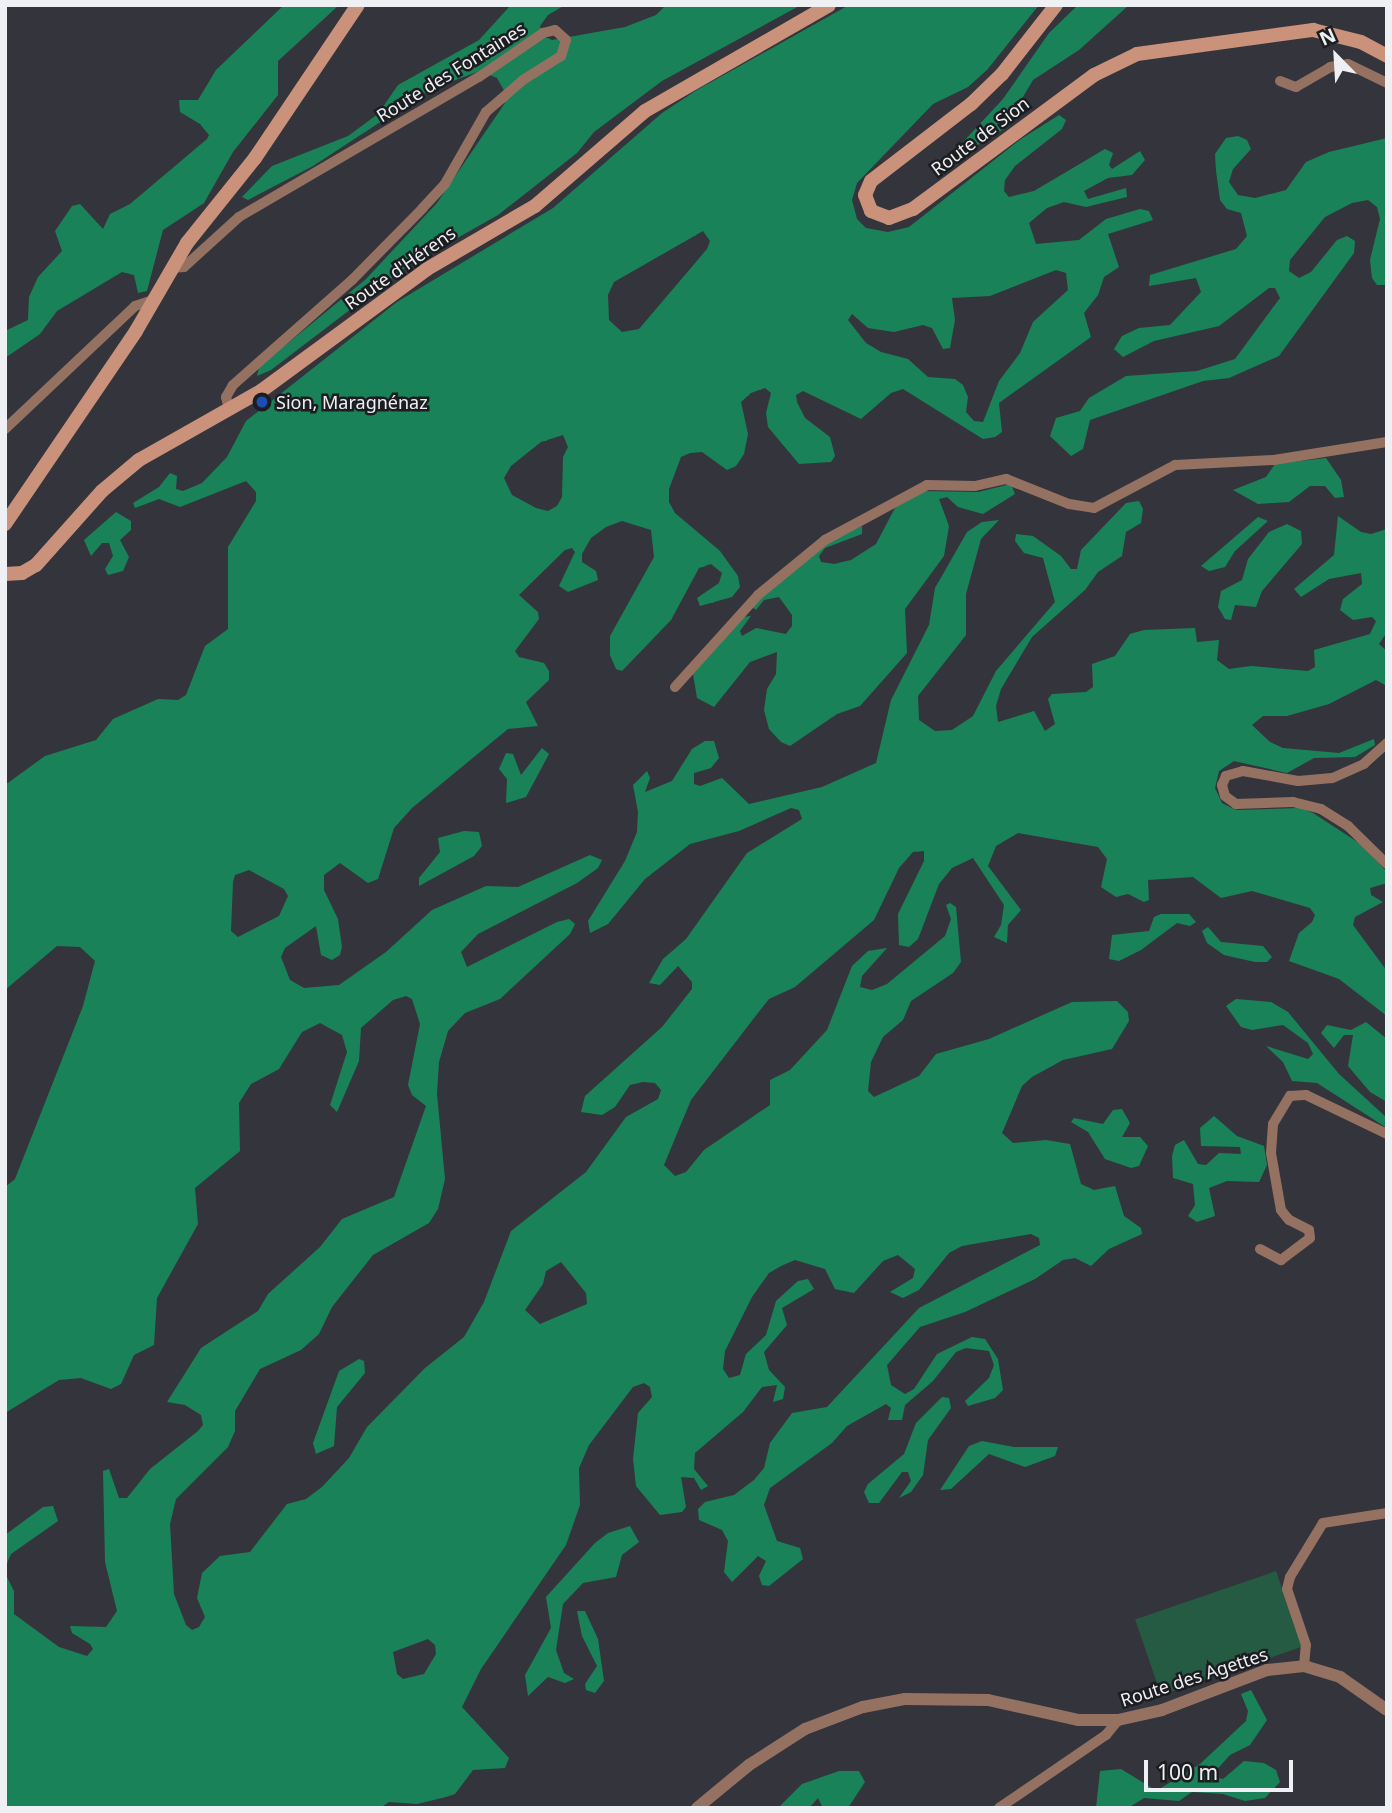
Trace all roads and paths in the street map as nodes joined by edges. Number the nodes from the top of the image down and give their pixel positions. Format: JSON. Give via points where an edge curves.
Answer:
{"nodes":[{"id":1,"x":358,"y":5,"type":"edge"},
{"id":2,"x":829,"y":5,"type":"edge"},
{"id":3,"x":1056,"y":5,"type":"edge"},
{"id":4,"x":1387,"y":57,"type":"edge"},
{"id":5,"x":1280,"y":81,"type":"dead end"},
{"id":6,"x":1387,"y":83,"type":"edge"},
{"id":7,"x":171,"y":268,"type":"junction"},
{"id":8,"x":154,"y":300,"type":"junction"},
{"id":9,"x":229,"y":409,"type":"junction"},
{"id":10,"x":5,"y":429,"type":"edge"},
{"id":11,"x":1387,"y":442,"type":"edge"},
{"id":12,"x":5,"y":524,"type":"edge"},
{"id":13,"x":5,"y":574,"type":"edge"},
{"id":14,"x":675,"y":687,"type":"dead end"},
{"id":15,"x":1387,"y":743,"type":"edge"},
{"id":16,"x":1387,"y":864,"type":"edge"},
{"id":17,"x":1387,"y":1133,"type":"edge"},
{"id":18,"x":1259,"y":1250,"type":"dead end"},
{"id":19,"x":1387,"y":1513,"type":"edge"},
{"id":20,"x":1304,"y":1666,"type":"junction"},
{"id":21,"x":1387,"y":1710,"type":"edge"},
{"id":22,"x":1118,"y":1720,"type":"junction"},
{"id":23,"x":697,"y":1808,"type":"edge"},
{"id":24,"x":999,"y":1808,"type":"edge"}],
"edges":[{"from":1,"to":7,"type":"main road","via":[[255,158]]},
{"from":2,"to":9,"type":"main road","name":"Route d'Hérens","via":[[645,111],[544,200],[427,269],[290,371]]},
{"from":3,"to":4,"type":"main road","name":"Route de Sion","via":[[979,96],[871,181],[865,195],[871,211],[889,218],[913,209],[1094,75],[1137,54],[1313,30],[1352,39]]},
{"from":5,"to":6,"type":"street","via":[[1296,87],[1325,69],[1348,64]]},
{"from":7,"to":8,"type":"main road"},
{"from":7,"to":9,"type":"street","name":"Route des Fontaines","via":[[184,267],[239,217],[479,77],[543,33],[562,34],[565,51],[486,112],[445,184],[352,280],[233,385],[226,397]]},
{"from":8,"to":10,"type":"street","via":[[135,306]]},
{"from":8,"to":12,"type":"main road"},
{"from":9,"to":13,"type":"main road","name":"Route d'Hérens","via":[[132,465],[94,499],[36,565],[18,574]]},
{"from":11,"to":14,"type":"street","via":[[1273,460],[1175,465],[1094,508],[1069,504],[1006,479],[975,486],[928,485],[825,541],[758,595]]},
{"from":15,"to":16,"type":"street","via":[[1364,764],[1332,778],[1298,781],[1243,771],[1226,776],[1222,785],[1225,796],[1236,804],[1293,802],[1321,809],[1348,826]]},
{"from":17,"to":18,"type":"street","via":[[1306,1095],[1290,1096],[1273,1124],[1271,1153],[1281,1210],[1309,1230],[1310,1238],[1281,1260]]},
{"from":19,"to":20,"type":"street","via":[[1323,1523],[1290,1577],[1287,1590],[1306,1645]]},
{"from":20,"to":21,"type":"street","name":"Route des Agettes","via":[[1340,1677]]},
{"from":20,"to":22,"type":"street","name":"Route des Agettes","via":[[1267,1670],[1162,1710]]},
{"from":22,"to":23,"type":"street","name":"Route des Agettes","via":[[1078,1720],[958,1698],[863,1707],[787,1739]]},
{"from":22,"to":24,"type":"street","via":[[1106,1735]]}]}
